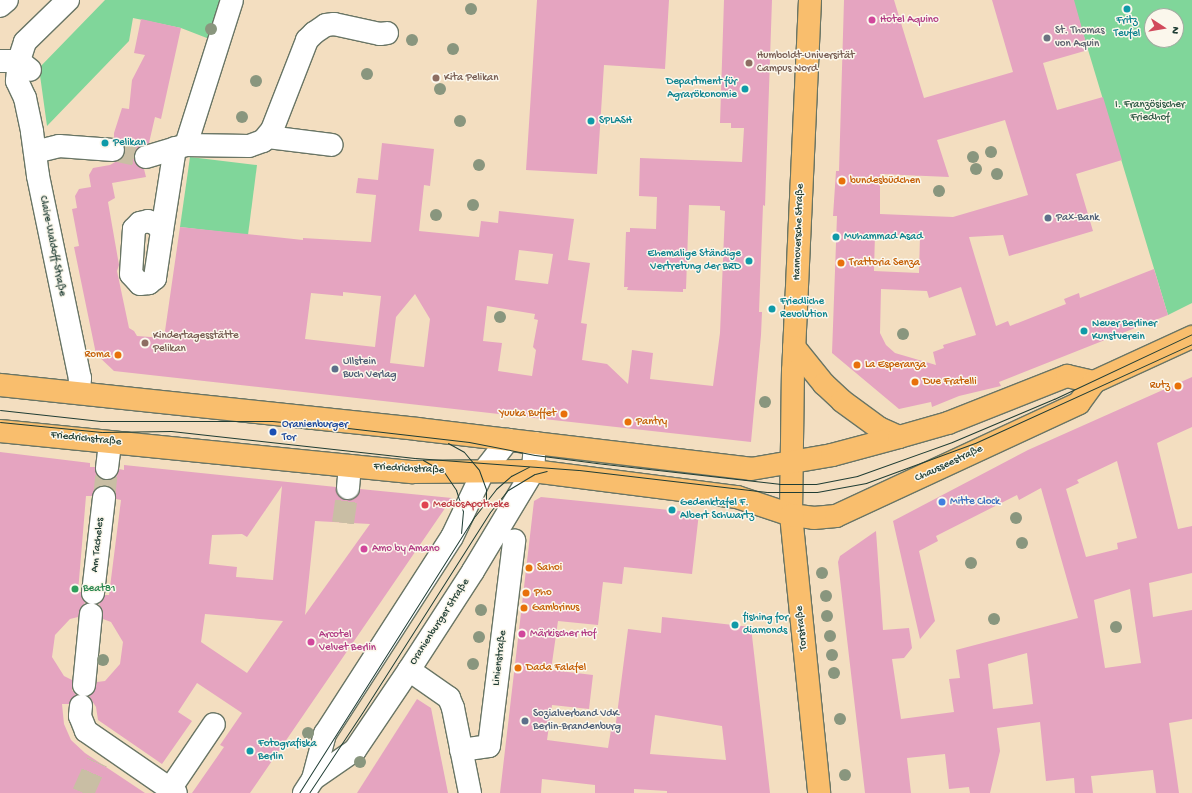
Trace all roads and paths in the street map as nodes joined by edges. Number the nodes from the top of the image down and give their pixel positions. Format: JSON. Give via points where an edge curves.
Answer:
{"nodes":[{"id":1,"x":7,"y":0,"type":"edge"},
{"id":2,"x":232,"y":0,"type":"edge"},
{"id":3,"x":810,"y":0,"type":"edge"},
{"id":4,"x":66,"y":1,"type":"edge"},
{"id":5,"x":0,"y":6,"type":"edge"},
{"id":6,"x":387,"y":33,"type":"dead end"},
{"id":7,"x":10,"y":61,"type":"edge"},
{"id":8,"x":268,"y":137,"type":"junction"},
{"id":9,"x":332,"y":145,"type":"dead end"},
{"id":10,"x":181,"y":146,"type":"junction"},
{"id":11,"x":113,"y":150,"type":"tunnel mouth"},
{"id":12,"x":35,"y":152,"type":"junction"},
{"id":13,"x":146,"y":157,"type":"tunnel mouth"},
{"id":14,"x":162,"y":231,"type":"dead end"},
{"id":15,"x":1192,"y":337,"type":"edge"},
{"id":16,"x":794,"y":347,"type":"junction"},
{"id":17,"x":1094,"y":382,"type":"junction"},
{"id":18,"x":0,"y":385,"type":"edge"},
{"id":19,"x":79,"y":393,"type":"junction"},
{"id":20,"x":0,"y":430,"type":"edge"},
{"id":21,"x":899,"y":437,"type":"junction"},
{"id":22,"x":508,"y":440,"type":"junction"},
{"id":23,"x":110,"y":442,"type":"junction"},
{"id":24,"x":535,"y":443,"type":"junction"},
{"id":25,"x":791,"y":464,"type":"junction"},
{"id":26,"x":350,"y":466,"type":"junction"},
{"id":27,"x":107,"y":468,"type":"tunnel mouth"},
{"id":28,"x":533,"y":471,"type":"junction"},
{"id":29,"x":483,"y":472,"type":"junction"},
{"id":30,"x":348,"y":488,"type":"tunnel mouth"},
{"id":31,"x":104,"y":498,"type":"tunnel mouth"},
{"id":32,"x":791,"y":515,"type":"junction"},
{"id":33,"x":514,"y":541,"type":"dead end"},
{"id":34,"x":409,"y":670,"type":"junction"},
{"id":35,"x":214,"y":724,"type":"dead end"},
{"id":36,"x":461,"y":750,"type":"junction"},
{"id":37,"x":309,"y":786,"type":"edge"},
{"id":38,"x":173,"y":791,"type":"edge"},
{"id":39,"x":470,"y":793,"type":"edge"},
{"id":40,"x":819,"y":793,"type":"edge"}],
"edges":[{"from":1,"to":5,"type":"street"},
{"from":2,"to":10,"type":"street"},
{"from":3,"to":16,"type":"main road","name":"Hannoversche Straße"},
{"from":4,"to":7,"type":"street","name":"Claire-Waldoff-Straße"},
{"from":6,"to":8,"type":"street","via":[[380,34],[334,24],[326,25],[314,33],[306,40]]},
{"from":7,"to":12,"type":"street","name":"Claire-Waldoff-Straße","via":[[25,98]]},
{"from":8,"to":9,"type":"street"},
{"from":8,"to":10,"type":"street","via":[[249,146]]},
{"from":10,"to":13,"type":"street"},
{"from":10,"to":14,"type":"street"},
{"from":11,"to":12,"type":"street","via":[[59,146]]},
{"from":12,"to":19,"type":"street","name":"Claire-Waldoff-Straße","via":[[80,378]]},
{"from":15,"to":17,"type":"main road","name":"Chausseestraße"},
{"from":16,"to":21,"type":"main road","via":[[824,384],[842,401],[879,428]]},
{"from":16,"to":25,"type":"main road","name":"Hannoversche Straße"},
{"from":17,"to":21,"type":"main road","via":[[1067,376],[948,422]]},
{"from":17,"to":32,"type":"main road","name":"Chausseestraße","via":[[1079,403],[836,516],[814,518]]},
{"from":18,"to":19,"type":"main road"},
{"from":19,"to":22,"type":"main road"},
{"from":20,"to":23,"type":"main road","name":"Friedrichstraße"},
{"from":21,"to":25,"type":"main road"},
{"from":22,"to":24,"type":"main road"},
{"from":22,"to":29,"type":"street","name":"Oranienburger Straße"},
{"from":23,"to":26,"type":"main road","name":"Friedrichstraße"},
{"from":23,"to":27,"type":"street"},
{"from":24,"to":25,"type":"main road","via":[[751,469]]},
{"from":24,"to":28,"type":"street","name":"Oranienburger Straße"},
{"from":25,"to":32,"type":"main road","name":"Torstraße"},
{"from":26,"to":29,"type":"main road","name":"Friedrichstraße","via":[[412,472]]},
{"from":26,"to":30,"type":"street"},
{"from":28,"to":29,"type":"main road","name":"Friedrichstraße"},
{"from":28,"to":32,"type":"main road","name":"Friedrichstraße","via":[[737,497]]},
{"from":28,"to":34,"type":"street","name":"Oranienburger Straße"},
{"from":29,"to":37,"type":"street","name":"Oranienburger Straße","via":[[452,537],[325,734]]},
{"from":31,"to":38,"type":"street","name":"Am Tacheles","via":[[82,695],[82,724],[101,753]]},
{"from":32,"to":40,"type":"main road","name":"Torstraße"},
{"from":33,"to":36,"type":"street","name":"Linienstraße","via":[[489,746]]},
{"from":34,"to":36,"type":"street","via":[[449,698]]},
{"from":34,"to":37,"type":"street","name":"Oranienburger Straße","via":[[355,750]]},
{"from":35,"to":38,"type":"street"},
{"from":36,"to":39,"type":"street"}]}
